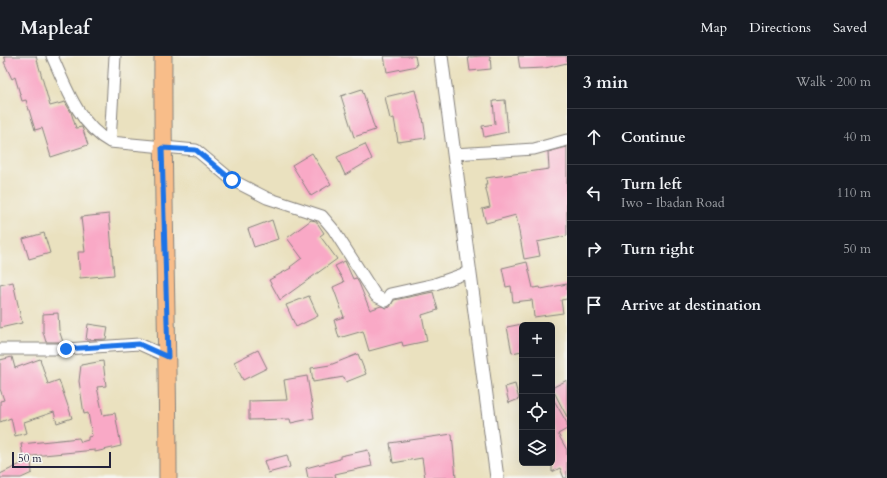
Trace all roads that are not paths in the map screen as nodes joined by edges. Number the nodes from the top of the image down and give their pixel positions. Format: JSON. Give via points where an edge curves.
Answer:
{"nodes":[{"id":1,"x":52,"y":56,"type":"edge"},
{"id":2,"x":115,"y":56,"type":"edge"},
{"id":3,"x":163,"y":56,"type":"edge"},
{"id":4,"x":442,"y":56,"type":"edge"},
{"id":5,"x":567,"y":140,"type":"edge"},
{"id":6,"x":110,"y":142,"type":"junction"},
{"id":7,"x":162,"y":148,"type":"junction"},
{"id":8,"x":454,"y":154,"type":"junction"},
{"id":9,"x":469,"y":272,"type":"junction"},
{"id":10,"x":0,"y":349,"type":"edge"},
{"id":11,"x":168,"y":357,"type":"junction"},
{"id":12,"x":168,"y":478,"type":"edge"},
{"id":13,"x":497,"y":478,"type":"edge"}],
"edges":[{"from":1,"to":6,"type":"street","via":[[73,102],[100,137]]},
{"from":2,"to":6,"type":"street"},
{"from":3,"to":7,"type":"main road"},
{"from":4,"to":8,"type":"street"},
{"from":5,"to":8,"type":"street","via":[[534,149]]},
{"from":6,"to":7,"type":"street"},
{"from":7,"to":9,"type":"street","via":[[196,150],[232,180],[267,198],[322,216],[376,296],[386,301],[390,294],[435,284]]},
{"from":7,"to":11,"type":"main road"},
{"from":8,"to":9,"type":"street"},
{"from":9,"to":13,"type":"street"},
{"from":10,"to":11,"type":"street","via":[[66,349],[139,344]]},
{"from":11,"to":12,"type":"main road"}]}
